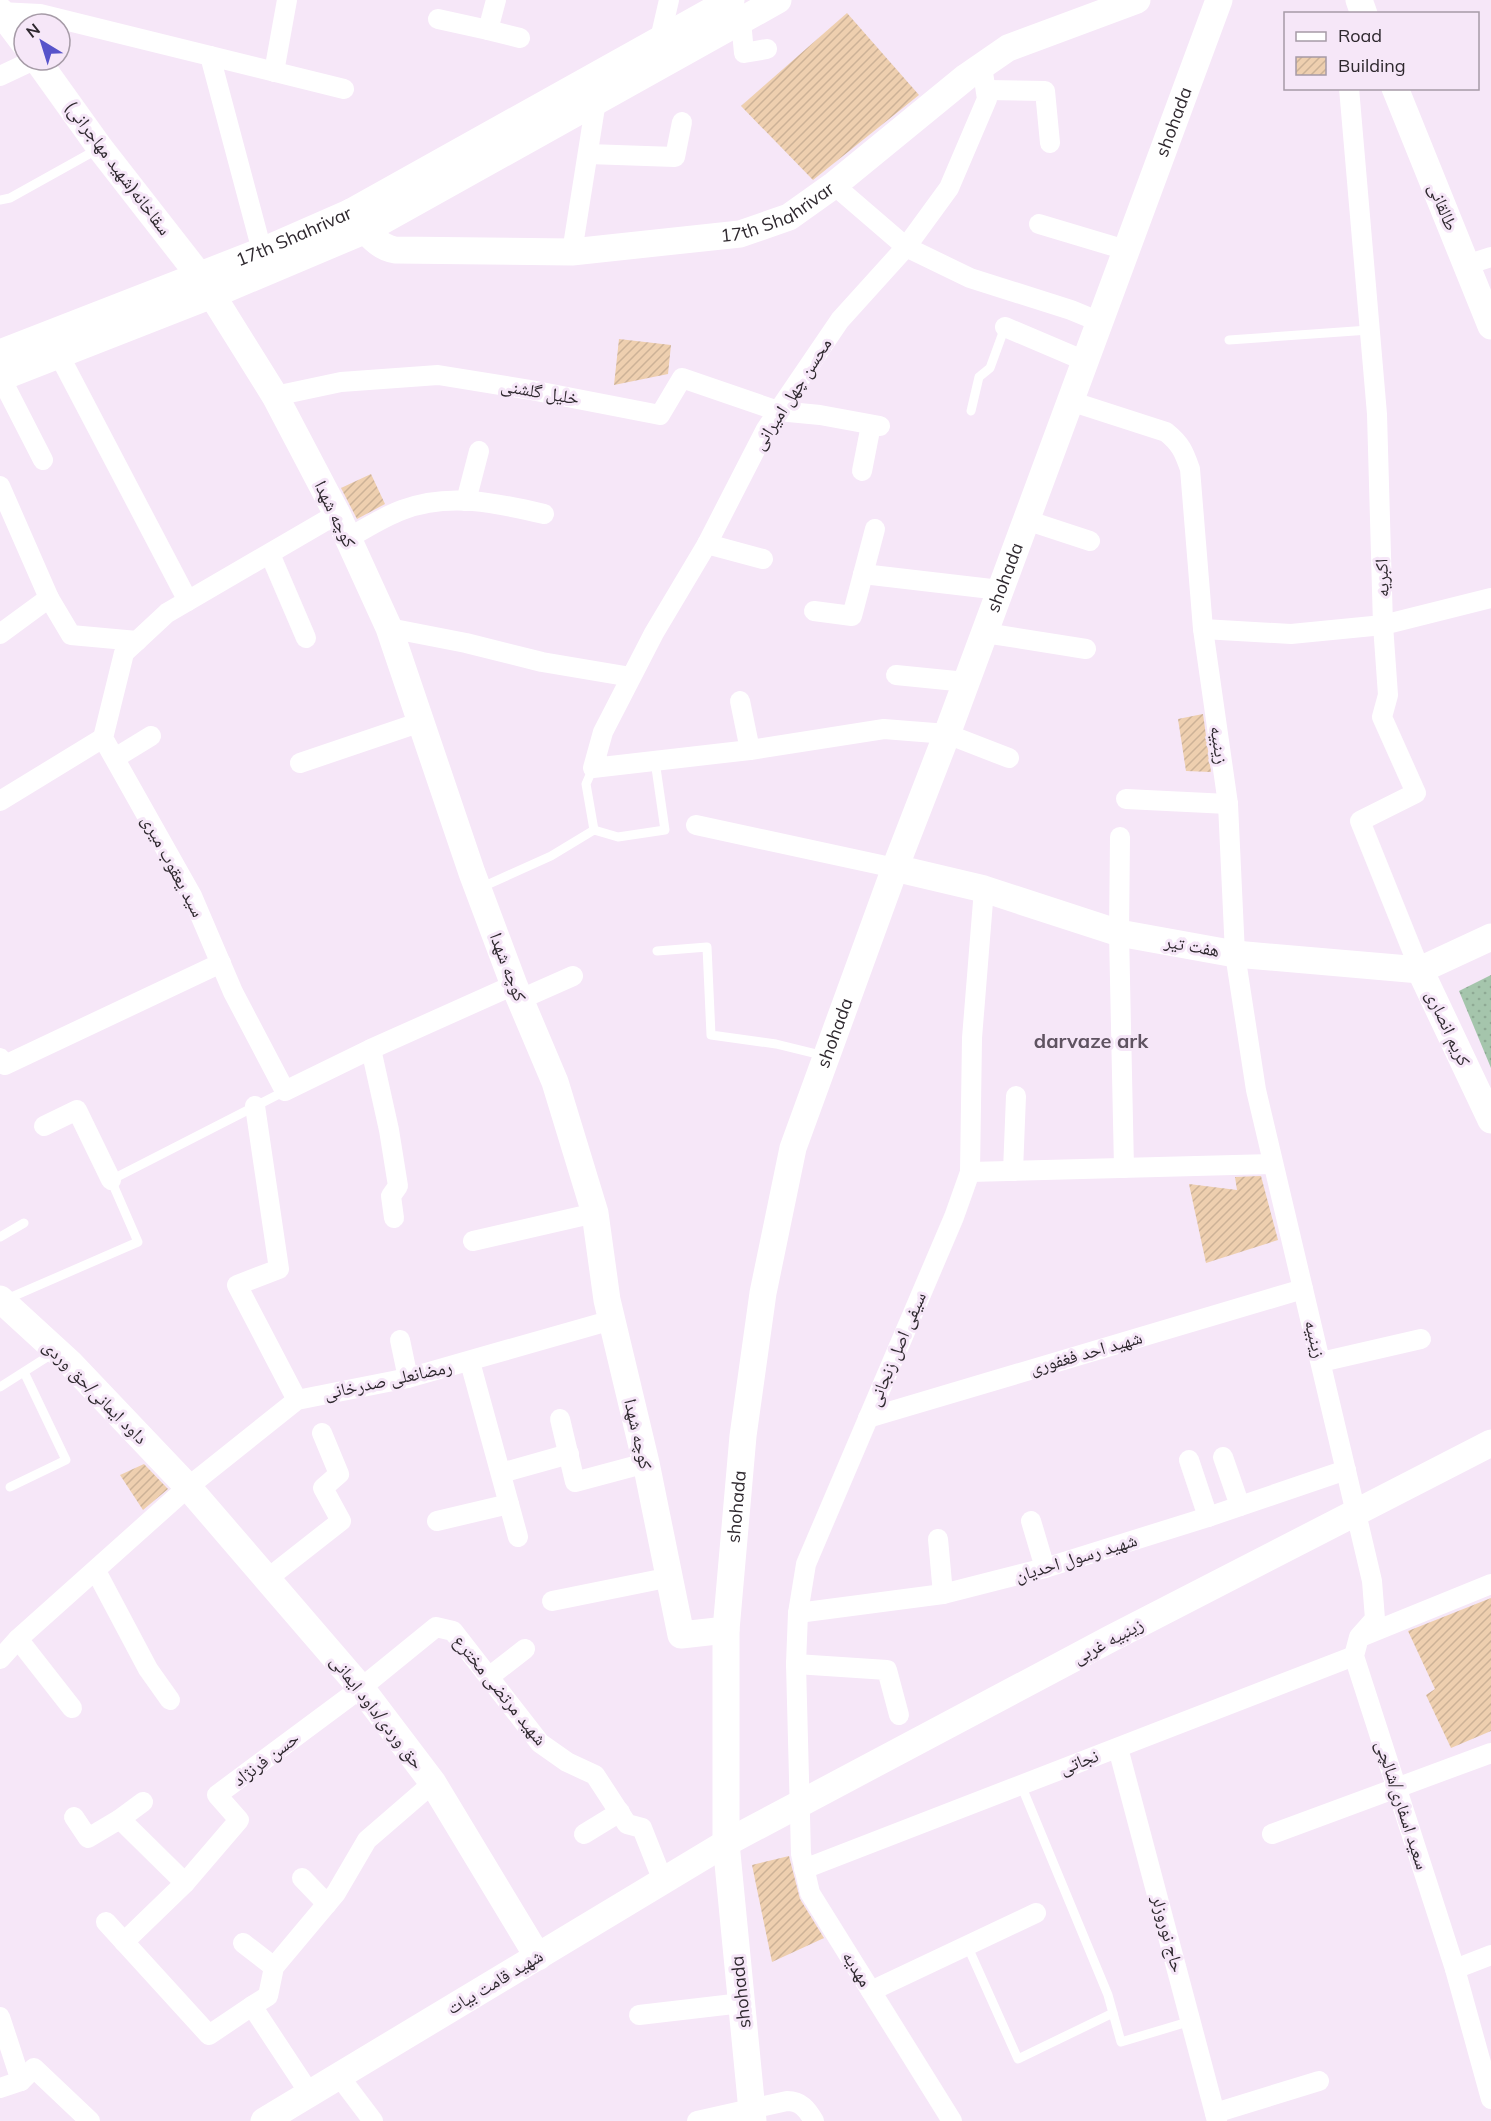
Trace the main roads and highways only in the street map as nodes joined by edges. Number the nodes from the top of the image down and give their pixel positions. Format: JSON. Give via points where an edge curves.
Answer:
{"nodes":[{"id":1,"x":778,"y":0,"type":"edge"},
{"id":2,"x":1137,"y":0,"type":"edge"},
{"id":3,"x":1219,"y":0,"type":"edge"},
{"id":4,"x":736,"y":10,"type":"edge"},
{"id":5,"x":0,"y":12,"type":"edge"},
{"id":6,"x":12,"y":28,"type":"edge"},
{"id":7,"x":44,"y":72,"type":"edge"},
{"id":8,"x":1396,"y":90,"type":"edge"},
{"id":9,"x":359,"y":221,"type":"junction"},
{"id":10,"x":1479,"y":261,"type":"edge"},
{"id":11,"x":206,"y":285,"type":"junction"},
{"id":12,"x":1491,"y":326,"type":"edge"},
{"id":13,"x":0,"y":353,"type":"edge"},
{"id":14,"x":0,"y":378,"type":"edge"},
{"id":15,"x":895,"y":868,"type":"junction"},
{"id":16,"x":1491,"y":937,"type":"edge"},
{"id":17,"x":1491,"y":946,"type":"edge"},
{"id":18,"x":1422,"y":973,"type":"junction"},
{"id":19,"x":1491,"y":1120,"type":"edge"},
{"id":20,"x":1,"y":1300,"type":"edge"},
{"id":21,"x":1491,"y":1443,"type":"edge"},
{"id":22,"x":188,"y":1487,"type":"joint"},
{"id":23,"x":726,"y":1630,"type":"junction"},
{"id":24,"x":726,"y":1843,"type":"junction"},
{"id":25,"x":538,"y":1956,"type":"junction"},
{"id":26,"x":753,"y":2115,"type":"edge"},
{"id":27,"x":264,"y":2121,"type":"edge"}],
"edges":[{"from":1,"to":4,"type":"main road","name":"17th Shahrivar"},
{"from":2,"to":9,"type":"main road","name":"17th Shahrivar","via":[[1008,48],[984,78],[789,217],[740,234],[572,252],[395,250],[378,242]]},
{"from":3,"to":15,"type":"main road","name":"shohada"},
{"from":4,"to":9,"type":"main road","name":"17th Shahrivar","via":[[596,101]]},
{"from":4,"to":9,"type":"main road","name":"17th Shahrivar","via":[[660,39]]},
{"from":5,"to":6,"type":"main road"},
{"from":7,"to":11,"type":"main road","name":"سقاخانه(شهید مهاجرانی)"},
{"from":8,"to":10,"type":"main road","name":"طالقانی"},
{"from":9,"to":11,"type":"main road","name":"17th Shahrivar"},
{"from":9,"to":11,"type":"main road","name":"17th Shahrivar","via":[[262,251]]},
{"from":10,"to":12,"type":"main road","name":"طالقانی"},
{"from":11,"to":13,"type":"main road","name":"17th Shahrivar"},
{"from":11,"to":14,"type":"main road","name":"17th Shahrivar","via":[[59,355]]},
{"from":11,"to":23,"type":"main road","name":"کوچه شهدا","via":[[275,396],[389,628],[478,889],[555,1082],[595,1213],[607,1300],[681,1635]]},
{"from":15,"to":18,"type":"main road","name":"هفت تیر","via":[[984,889],[1119,933],[1235,954]]},
{"from":15,"to":23,"type":"main road","name":"shohada","via":[[793,1148],[763,1293],[742,1436]]},
{"from":16,"to":18,"type":"main road","name":"هفت تیر"},
{"from":17,"to":18,"type":"main road"},
{"from":18,"to":19,"type":"main road","name":"کریم انصاری"},
{"from":20,"to":22,"type":"main road","name":"داود ایمانی/حق وردی","via":[[57,1351]]},
{"from":21,"to":24,"type":"main road","name":"زینبیه غربی"},
{"from":22,"to":25,"type":"main road","name":"حق وردی/داود ایمانی","via":[[361,1688],[433,1783]]},
{"from":23,"to":24,"type":"main road","name":"shohada"},
{"from":24,"to":25,"type":"main road","name":"شهید قامت بیات"},
{"from":24,"to":26,"type":"main road","name":"shohada"},
{"from":25,"to":27,"type":"main road","name":"شهید قامت بیات"}]}
